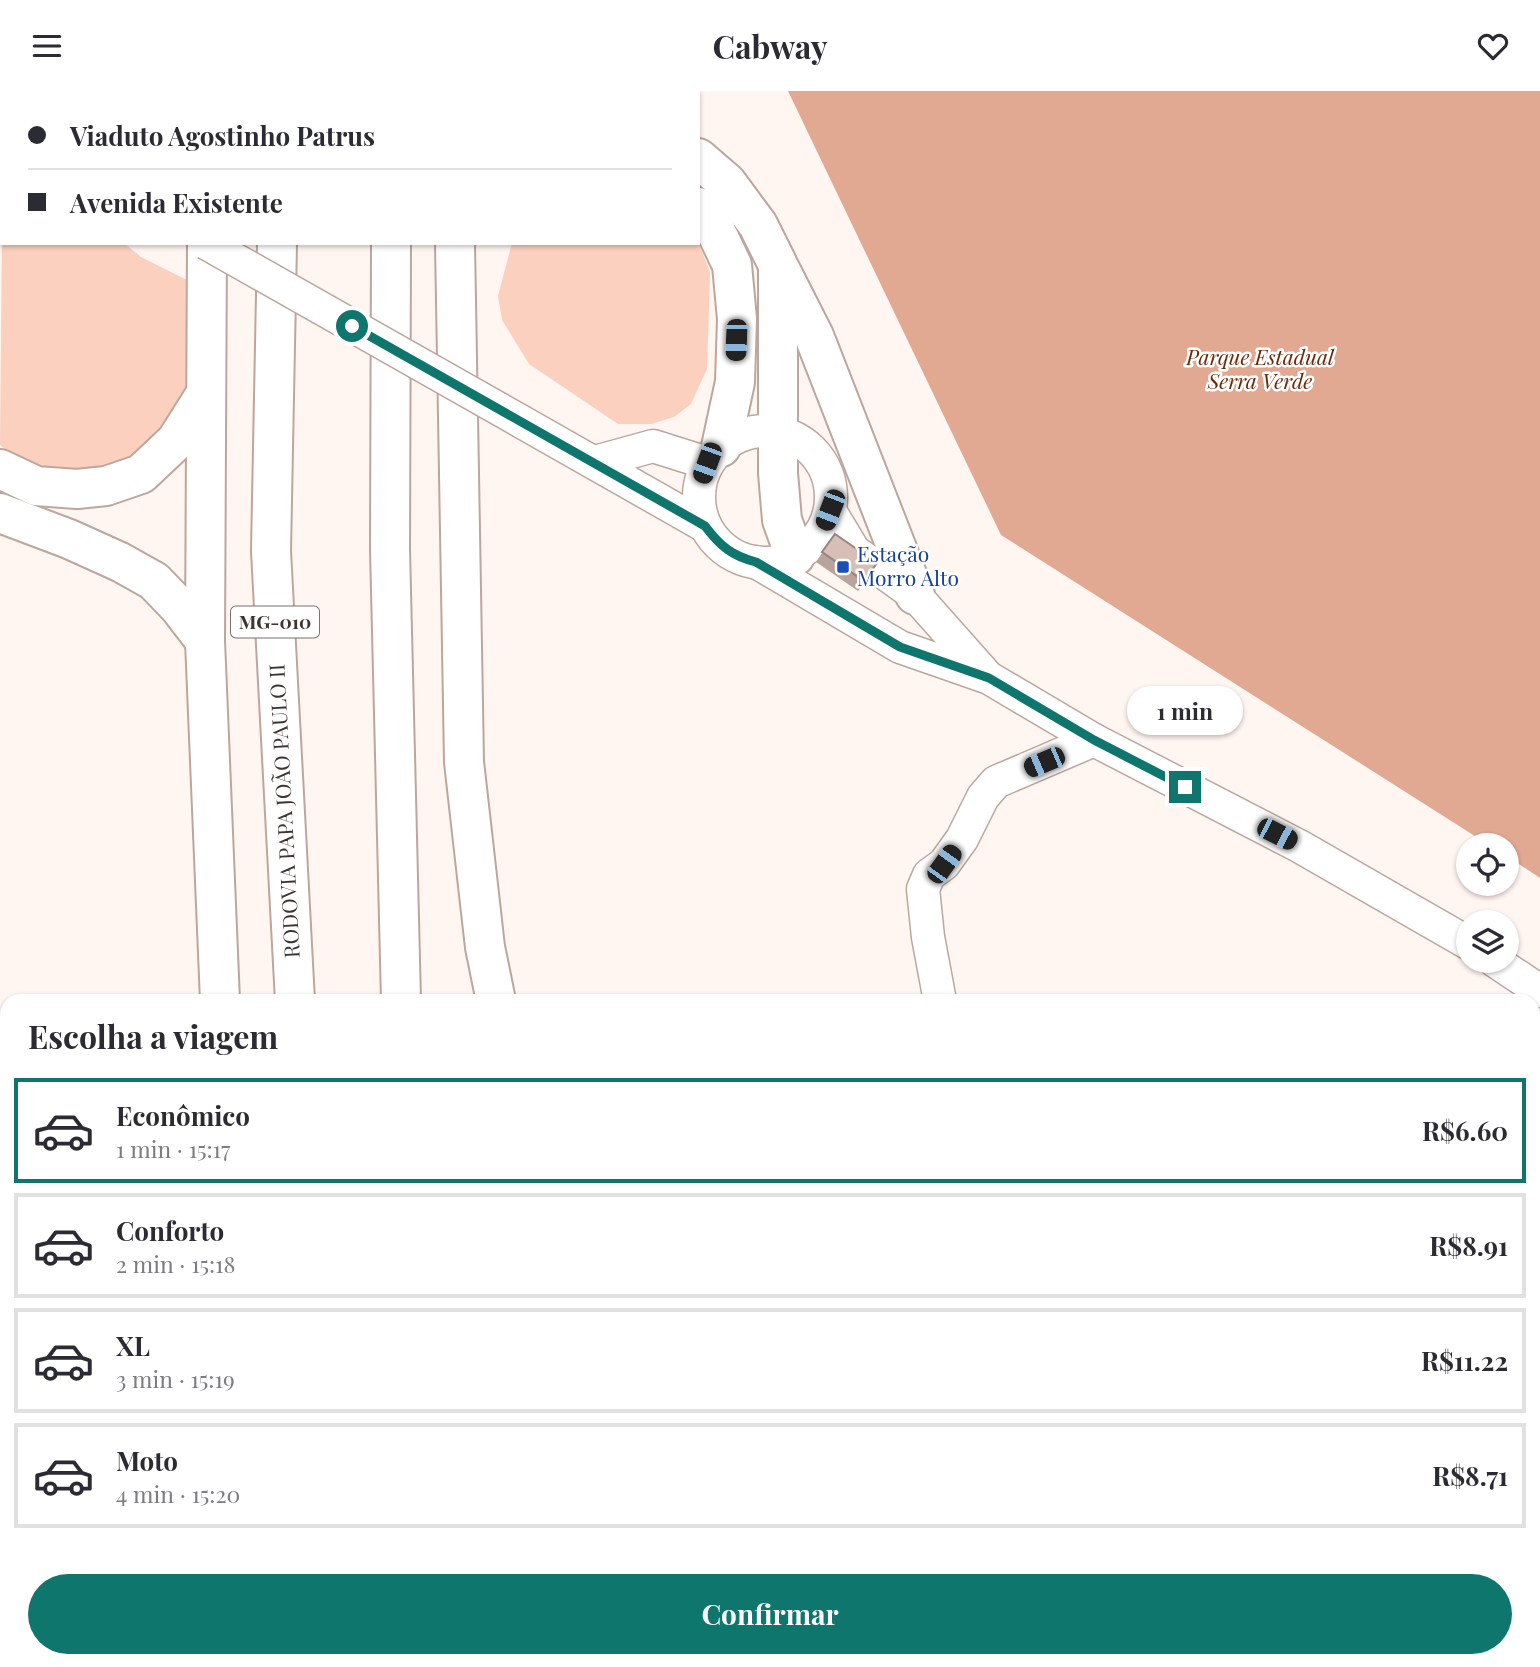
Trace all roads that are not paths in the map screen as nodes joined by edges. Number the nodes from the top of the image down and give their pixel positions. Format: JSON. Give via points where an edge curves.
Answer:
{"nodes":[{"id":1,"x":700,"y":160,"type":"edge"},
{"id":2,"x":700,"y":209,"type":"edge"},
{"id":3,"x":206,"y":245,"type":"edge"},
{"id":4,"x":210,"y":245,"type":"edge"},
{"id":5,"x":277,"y":245,"type":"edge"},
{"id":6,"x":391,"y":245,"type":"edge"},
{"id":7,"x":455,"y":245,"type":"edge"},
{"id":8,"x":778,"y":265,"type":"junction"},
{"id":9,"x":205,"y":395,"type":"junction"},
{"id":10,"x":776,"y":431,"type":"junction"},
{"id":11,"x":714,"y":455,"type":"junction"},
{"id":12,"x":595,"y":462,"type":"junction"},
{"id":13,"x":0,"y":469,"type":"edge"},
{"id":14,"x":830,"y":510,"type":"junction"},
{"id":15,"x":0,"y":513,"type":"edge"},
{"id":16,"x":705,"y":526,"type":"junction"},
{"id":17,"x":795,"y":556,"type":"junction"},
{"id":18,"x":756,"y":562,"type":"junction"},
{"id":19,"x":915,"y":595,"type":"junction"},
{"id":20,"x":205,"y":641,"type":"junction"},
{"id":21,"x":989,"y":678,"type":"junction"},
{"id":22,"x":1094,"y":740,"type":"junction"},
{"id":23,"x":1456,"y":936,"type":"edge"},
{"id":24,"x":1513,"y":973,"type":"edge"},
{"id":25,"x":1540,"y":991,"type":"edge"},
{"id":26,"x":220,"y":994,"type":"edge"},
{"id":27,"x":295,"y":994,"type":"edge"},
{"id":28,"x":401,"y":994,"type":"edge"},
{"id":29,"x":495,"y":994,"type":"edge"},
{"id":30,"x":939,"y":994,"type":"edge"}],
"edges":[{"from":1,"to":8,"type":"main road","via":[[727,183],[758,225]]},
{"from":2,"to":11,"type":"main road","via":[[712,223],[732,265],[737,319],[735,382]]},
{"from":3,"to":9,"type":"main road","number":"MG-010"},
{"from":4,"to":12,"type":"street","bridge":true},
{"from":5,"to":27,"type":"main road","name":"RODOVIA PAPA JOÃO PAULO II","number":"MG-010","via":[[271,551]]},
{"from":6,"to":28,"type":"main road","via":[[390,549]]},
{"from":7,"to":29,"type":"main road","via":[[464,762]]},
{"from":8,"to":10,"type":"main road"},
{"from":8,"to":19,"type":"main road","via":[[814,336]]},
{"from":9,"to":13,"type":"main road","via":[[176,441],[141,474],[106,486],[77,489],[36,486]]},
{"from":9,"to":20,"type":"main road","number":"MG-010"},
{"from":10,"to":11,"type":"street","via":[[747,433]]},
{"from":10,"to":14,"type":"street","via":[[801,441],[820,460],[831,484]]},
{"from":10,"to":17,"type":"main road","via":[[782,520]]},
{"from":11,"to":12,"type":"street","via":[[653,446]]},
{"from":11,"to":16,"type":"street","via":[[700,484]]},
{"from":12,"to":16,"type":"street"},
{"from":14,"to":17,"type":"street","via":[[817,537]]},
{"from":14,"to":19,"type":"street","via":[[854,551]]},
{"from":15,"to":20,"type":"main road","via":[[69,539],[154,581]]},
{"from":16,"to":18,"type":"street","via":[[718,544],[737,557]]},
{"from":17,"to":18,"type":"street"},
{"from":18,"to":21,"type":"street","via":[[900,647]]},
{"from":19,"to":21,"type":"street"},
{"from":20,"to":26,"type":"main road","number":"MG-010"},
{"from":21,"to":22,"type":"street"},
{"from":22,"to":23,"type":"street","via":[[1299,846]]},
{"from":22,"to":30,"type":"street","via":[[996,782],[944,864],[929,875],[923,889]]},
{"from":24,"to":25,"type":"street"}]}
